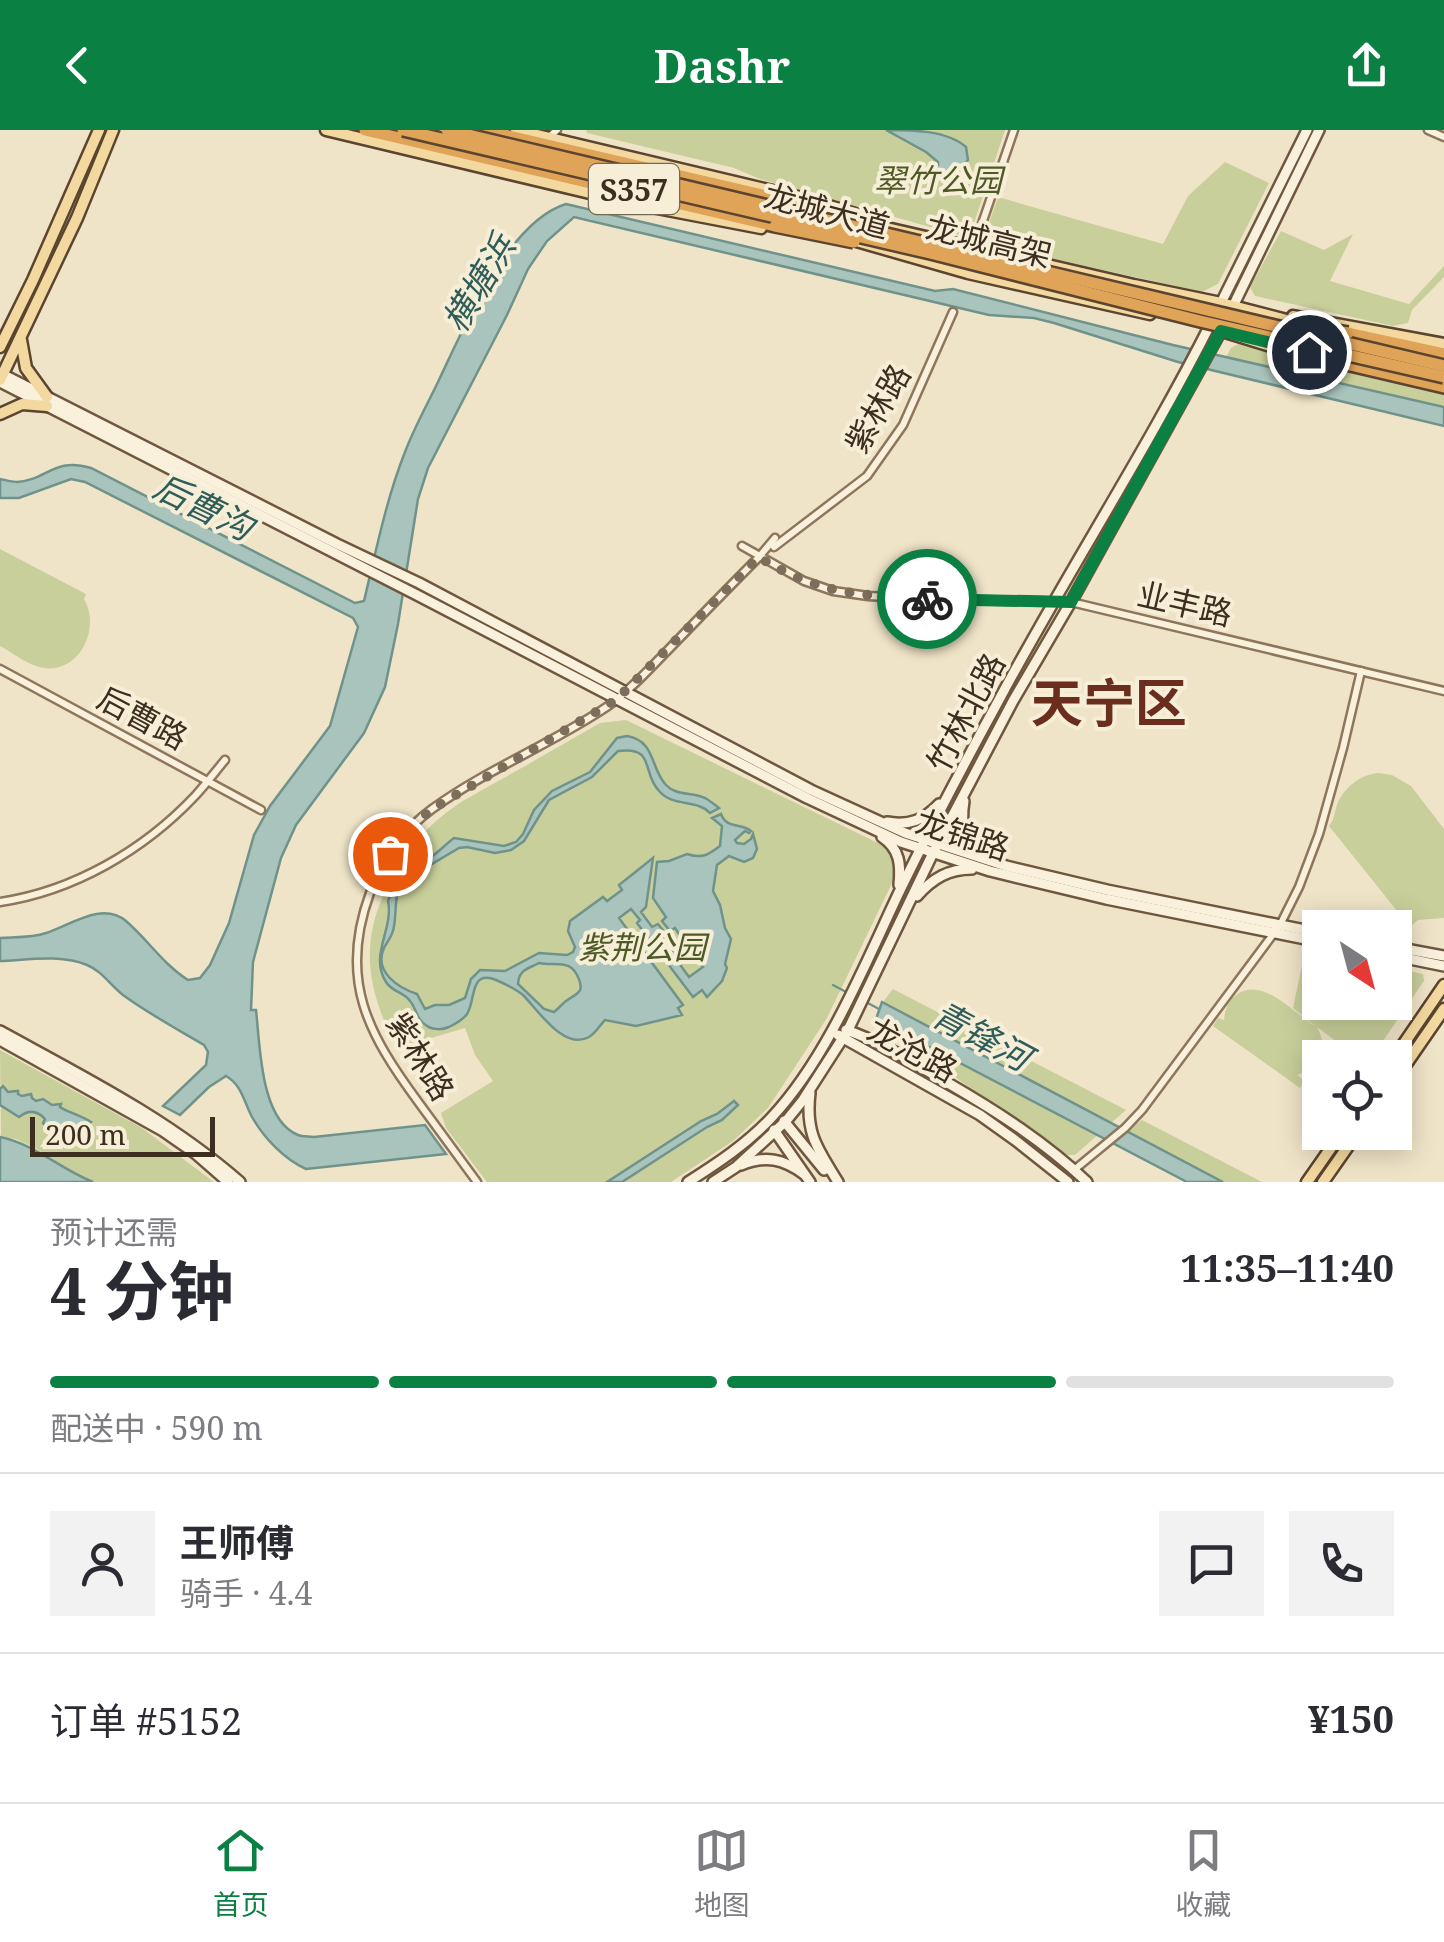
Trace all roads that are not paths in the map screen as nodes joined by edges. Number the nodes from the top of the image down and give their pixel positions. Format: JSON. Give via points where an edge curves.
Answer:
{"nodes":[{"id":1,"x":99,"y":130,"type":"edge"},
{"id":2,"x":116,"y":130,"type":"edge"},
{"id":3,"x":326,"y":130,"type":"edge"},
{"id":4,"x":369,"y":130,"type":"edge"},
{"id":5,"x":403,"y":130,"type":"edge"},
{"id":6,"x":447,"y":130,"type":"edge"},
{"id":7,"x":470,"y":130,"type":"edge"},
{"id":8,"x":483,"y":130,"type":"edge"},
{"id":9,"x":1014,"y":130,"type":"edge"},
{"id":10,"x":1307,"y":130,"type":"edge"},
{"id":11,"x":1320,"y":130,"type":"edge"},
{"id":12,"x":1428,"y":130,"type":"edge"},
{"id":13,"x":553,"y":133,"type":"edge"},
{"id":14,"x":515,"y":134,"type":"edge"},
{"id":15,"x":1444,"y":137,"type":"edge"},
{"id":16,"x":933,"y":245,"type":"junction"},
{"id":17,"x":974,"y":248,"type":"junction"},
{"id":18,"x":895,"y":254,"type":"junction"},
{"id":19,"x":1227,"y":305,"type":"junction"},
{"id":20,"x":954,"y":312,"type":"dead end"},
{"id":21,"x":11,"y":325,"type":"junction"},
{"id":22,"x":1209,"y":328,"type":"junction"},
{"id":23,"x":1221,"y":331,"type":"junction"},
{"id":24,"x":0,"y":339,"type":"edge"},
{"id":25,"x":20,"y":340,"type":"junction"},
{"id":26,"x":1444,"y":344,"type":"edge"},
{"id":27,"x":0,"y":347,"type":"edge"},
{"id":28,"x":1204,"y":349,"type":"junction"},
{"id":29,"x":1444,"y":360,"type":"edge"},
{"id":30,"x":1194,"y":368,"type":"junction"},
{"id":31,"x":1,"y":377,"type":"edge"},
{"id":32,"x":1444,"y":385,"type":"edge"},
{"id":33,"x":47,"y":401,"type":"junction"},
{"id":34,"x":0,"y":414,"type":"edge"},
{"id":35,"x":775,"y":538,"type":"dead end"},
{"id":36,"x":742,"y":546,"type":"dead end"},
{"id":37,"x":774,"y":548,"type":"dead end"},
{"id":38,"x":759,"y":557,"type":"junction"},
{"id":39,"x":1056,"y":601,"type":"junction"},
{"id":40,"x":1071,"y":602,"type":"junction"},
{"id":41,"x":0,"y":669,"type":"edge"},
{"id":42,"x":1360,"y":671,"type":"junction"},
{"id":43,"x":1444,"y":691,"type":"edge"},
{"id":44,"x":620,"y":696,"type":"junction"},
{"id":45,"x":225,"y":760,"type":"dead end"},
{"id":46,"x":208,"y":780,"type":"junction"},
{"id":47,"x":956,"y":781,"type":"junction"},
{"id":48,"x":968,"y":787,"type":"junction"},
{"id":49,"x":261,"y":810,"type":"dead end"},
{"id":50,"x":867,"y":821,"type":"junction"},
{"id":51,"x":923,"y":844,"type":"junction"},
{"id":52,"x":936,"y":849,"type":"junction"},
{"id":53,"x":1006,"y":866,"type":"junction"},
{"id":54,"x":990,"y":871,"type":"junction"},
{"id":55,"x":896,"y":898,"type":"junction"},
{"id":56,"x":0,"y":902,"type":"edge"},
{"id":57,"x":902,"y":920,"type":"junction"},
{"id":58,"x":1277,"y":929,"type":"junction"},
{"id":59,"x":1302,"y":931,"type":"edge"},
{"id":60,"x":1302,"y":937,"type":"edge"},
{"id":61,"x":1412,"y":950,"type":"edge"},
{"id":62,"x":1444,"y":956,"type":"edge"},
{"id":63,"x":1412,"y":959,"type":"edge"},
{"id":64,"x":1444,"y":966,"type":"edge"},
{"id":65,"x":1444,"y":985,"type":"edge"},
{"id":66,"x":1444,"y":1009,"type":"edge"},
{"id":67,"x":833,"y":1029,"type":"junction"},
{"id":68,"x":0,"y":1031,"type":"edge"},
{"id":69,"x":845,"y":1034,"type":"junction"},
{"id":70,"x":0,"y":1040,"type":"edge"},
{"id":71,"x":1406,"y":1040,"type":"edge"},
{"id":72,"x":1412,"y":1055,"type":"edge"},
{"id":73,"x":811,"y":1088,"type":"junction"},
{"id":74,"x":150,"y":1118,"type":"junction"},
{"id":75,"x":771,"y":1118,"type":"junction"},
{"id":76,"x":786,"y":1121,"type":"junction"},
{"id":77,"x":166,"y":1128,"type":"junction"},
{"id":78,"x":775,"y":1133,"type":"junction"},
{"id":79,"x":1329,"y":1150,"type":"edge"},
{"id":80,"x":1346,"y":1150,"type":"edge"},
{"id":81,"x":1074,"y":1170,"type":"junction"},
{"id":82,"x":807,"y":1178,"type":"edge"},
{"id":83,"x":228,"y":1182,"type":"edge"},
{"id":84,"x":240,"y":1182,"type":"edge"},
{"id":85,"x":477,"y":1182,"type":"edge"},
{"id":86,"x":688,"y":1182,"type":"edge"},
{"id":87,"x":713,"y":1182,"type":"edge"},
{"id":88,"x":836,"y":1182,"type":"edge"},
{"id":89,"x":1068,"y":1182,"type":"edge"},
{"id":90,"x":1087,"y":1182,"type":"edge"},
{"id":91,"x":1307,"y":1182,"type":"edge"},
{"id":92,"x":1324,"y":1182,"type":"edge"}],
"edges":[{"from":1,"to":21,"type":"main road"},
{"from":2,"to":25,"type":"main road"},
{"from":3,"to":18,"type":"main road","via":[[636,204]]},
{"from":4,"to":16,"type":"highway","bridge":true,"via":[[831,239]]},
{"from":4,"to":18,"type":"main road","name":"龙城大道","number":"S357","via":[[834,234]]},
{"from":5,"to":16,"type":"highway","name":"龙城高架","bridge":true},
{"from":6,"to":16,"type":"highway","name":"龙城高架","bridge":true},
{"from":7,"to":16,"type":"main road","name":"龙城大道","number":"S357"},
{"from":8,"to":14,"type":"highway"},
{"from":9,"to":17,"type":"street"},
{"from":10,"to":19,"type":"main road","name":"竹林北路"},
{"from":11,"to":19,"type":"main road","name":"竹林北路"},
{"from":12,"to":15,"type":"street"},
{"from":13,"to":14,"type":"main road"},
{"from":13,"to":16,"type":"main road","via":[[802,198]]},
{"from":14,"to":16,"type":"highway","bridge":true,"via":[[784,200]]},
{"from":16,"to":17,"type":"main road","name":"龙城大道","number":"S357"},
{"from":16,"to":29,"type":"highway","name":"龙城高架","bridge":true,"via":[[1252,321],[1348,332]]},
{"from":16,"to":32,"type":"highway","name":"龙城高架","bridge":true,"via":[[1333,361]]},
{"from":17,"to":19,"type":"main road","name":"龙城大道","number":"S357"},
{"from":18,"to":22,"type":"main road","name":"龙城大道","number":"S357"},
{"from":19,"to":22,"type":"main road","name":"竹林北路"},
{"from":19,"to":23,"type":"main road","name":"竹林北路"},
{"from":19,"to":26,"type":"main road"},
{"from":19,"to":29,"type":"main road","name":"龙城大道","number":"S357"},
{"from":20,"to":37,"type":"street","name":"紫林路","via":[[902,426],[867,476]]},
{"from":21,"to":24,"type":"main road"},
{"from":21,"to":27,"type":"main road"},
{"from":22,"to":23,"type":"main road","name":"龙城大道","number":"S357"},
{"from":22,"to":28,"type":"main road","name":"竹林北路"},
{"from":23,"to":28,"type":"main road","name":"竹林北路"},
{"from":23,"to":32,"type":"main road","name":"龙城大道","via":[[1333,366]]},
{"from":25,"to":31,"type":"main road"},
{"from":25,"to":33,"type":"main road","via":[[26,368]]},
{"from":28,"to":30,"type":"main road","name":"竹林北路"},
{"from":30,"to":39,"type":"main road","name":"竹林北路"},
{"from":30,"to":40,"type":"main road","name":"竹林北路"},
{"from":31,"to":33,"type":"main road","name":"龙锦路"},
{"from":33,"to":34,"type":"main road"},
{"from":33,"to":44,"type":"main road","name":"龙锦路"},
{"from":35,"to":38,"type":"street","name":"紫林路"},
{"from":36,"to":38,"type":"street","name":"业丰路"},
{"from":38,"to":39,"type":"street","name":"业丰路","via":[[833,591]]},
{"from":38,"to":44,"type":"street","name":"紫林路"},
{"from":39,"to":40,"type":"street","name":"业丰路"},
{"from":39,"to":47,"type":"main road","name":"竹林北路"},
{"from":40,"to":42,"type":"street","name":"业丰路"},
{"from":40,"to":48,"type":"main road","name":"竹林北路"},
{"from":41,"to":46,"type":"street","name":"后曹路"},
{"from":42,"to":43,"type":"street","name":"业丰路"},
{"from":42,"to":58,"type":"street","via":[[1319,834]]},
{"from":44,"to":50,"type":"main road","name":"龙锦路","via":[[807,798]]},
{"from":44,"to":85,"type":"street","name":"紫林路","via":[[411,826],[390,854],[363,915],[358,987],[373,1034]]},
{"from":45,"to":46,"type":"street"},
{"from":46,"to":49,"type":"street","name":"后曹路"},
{"from":46,"to":56,"type":"street","via":[[172,818],[105,866],[48,892]]},
{"from":47,"to":50,"type":"main road","via":[[922,819]]},
{"from":47,"to":51,"type":"main road","name":"竹林北路"},
{"from":48,"to":52,"type":"main road","name":"竹林北路"},
{"from":48,"to":53,"type":"main road","via":[[963,832],[979,854]]},
{"from":50,"to":51,"type":"main road","name":"龙锦路"},
{"from":50,"to":55,"type":"main road","via":[[897,852]]},
{"from":51,"to":52,"type":"main road","name":"龙锦路"},
{"from":51,"to":55,"type":"main road","name":"竹林北路"},
{"from":52,"to":53,"type":"main road","name":"龙锦路"},
{"from":52,"to":54,"type":"main road","name":"龙锦路"},
{"from":52,"to":57,"type":"main road","name":"竹林北路"},
{"from":53,"to":58,"type":"main road","name":"龙锦路"},
{"from":54,"to":57,"type":"main road","via":[[957,869],[938,876]]},
{"from":54,"to":58,"type":"main road","name":"龙锦路"},
{"from":55,"to":67,"type":"main road","name":"竹林北路"},
{"from":57,"to":69,"type":"main road","name":"竹林北路"},
{"from":58,"to":59,"type":"main road","name":"龙锦路"},
{"from":58,"to":60,"type":"main road","name":"龙锦路"},
{"from":58,"to":81,"type":"street","via":[[1163,1084],[1125,1128]]},
{"from":61,"to":62,"type":"main road"},
{"from":63,"to":64,"type":"main road"},
{"from":65,"to":71,"type":"main road"},
{"from":66,"to":72,"type":"main road"},
{"from":67,"to":69,"type":"main road","name":"龙沧路"},
{"from":67,"to":75,"type":"main road","name":"竹林北路"},
{"from":68,"to":74,"type":"main road"},
{"from":69,"to":73,"type":"main road","name":"竹林北路"},
{"from":69,"to":81,"type":"main road","name":"龙沧路","via":[[898,1053],[990,1107]]},
{"from":69,"to":89,"type":"main road","name":"龙沧路","via":[[980,1115]]},
{"from":70,"to":74,"type":"main road"},
{"from":73,"to":76,"type":"main road","name":"竹林北路"},
{"from":73,"to":88,"type":"main road","via":[[810,1132]]},
{"from":74,"to":77,"type":"main road"},
{"from":75,"to":76,"type":"main road"},
{"from":75,"to":78,"type":"main road"},
{"from":75,"to":86,"type":"main road","name":"竹林北路"},
{"from":76,"to":78,"type":"main road","name":"竹林北路"},
{"from":76,"to":88,"type":"main road"},
{"from":77,"to":83,"type":"main road"},
{"from":77,"to":84,"type":"main road"},
{"from":78,"to":82,"type":"main road"},
{"from":78,"to":87,"type":"main road","name":"竹林北路"},
{"from":79,"to":91,"type":"main road"},
{"from":80,"to":92,"type":"main road"},
{"from":81,"to":90,"type":"main road","name":"龙沧路"},
{"from":82,"to":87,"type":"main road","via":[[778,1159],[761,1159]]}]}
